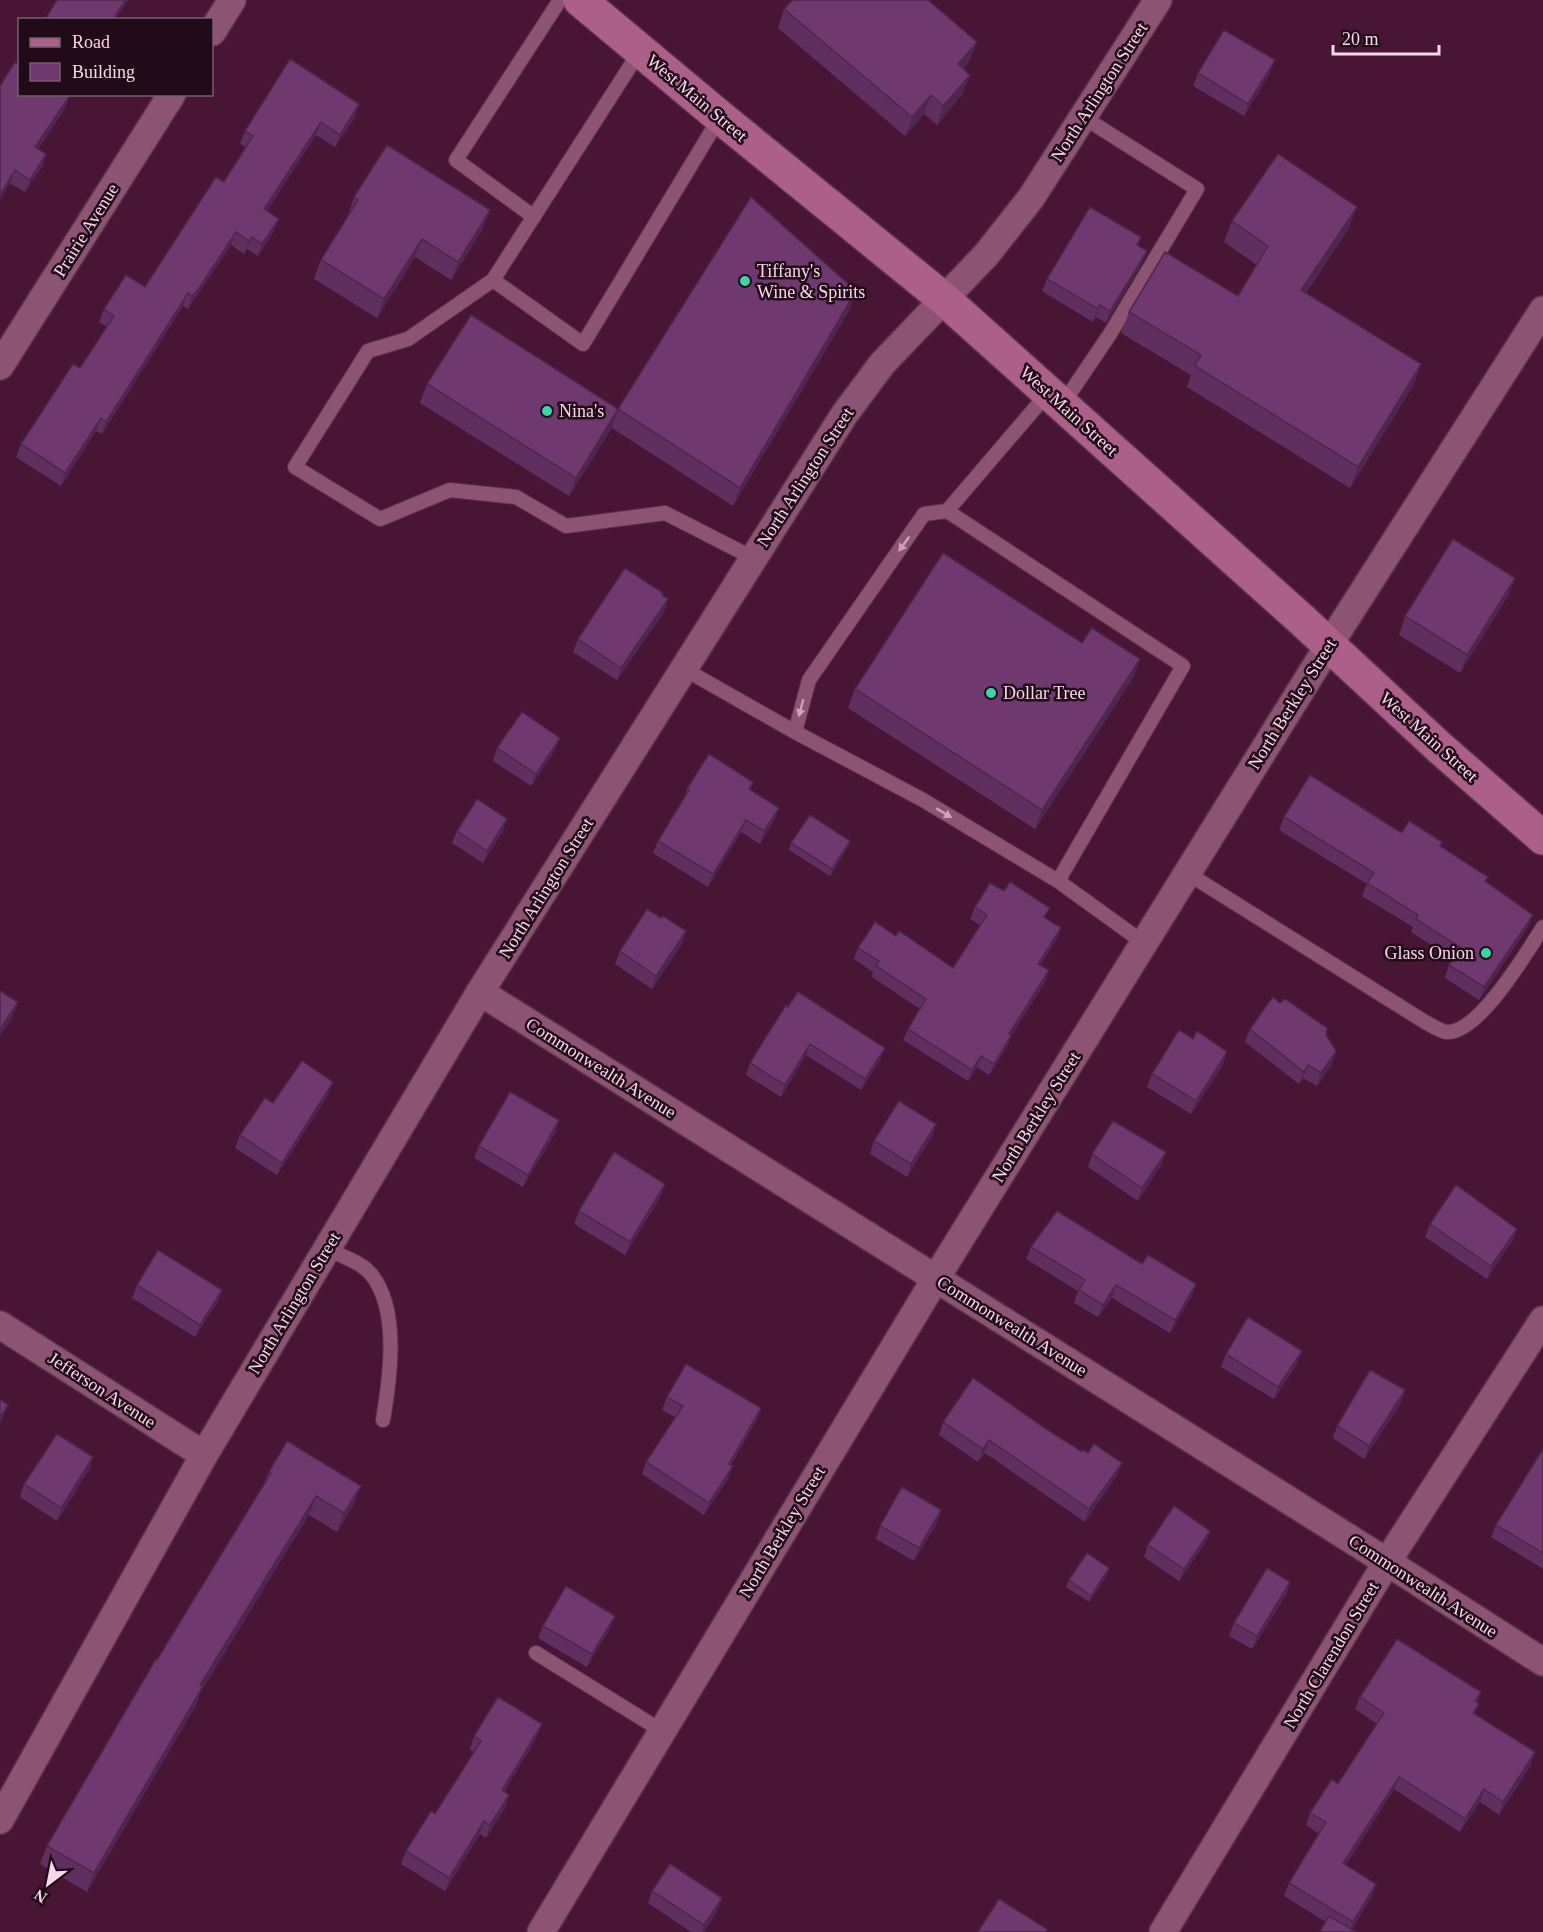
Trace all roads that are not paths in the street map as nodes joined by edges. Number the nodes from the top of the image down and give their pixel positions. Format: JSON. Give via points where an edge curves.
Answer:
{"nodes":[{"id":1,"x":232,"y":0,"type":"edge"},
{"id":2,"x":560,"y":0,"type":"edge"},
{"id":3,"x":580,"y":0,"type":"edge"},
{"id":4,"x":1158,"y":0,"type":"edge"},
{"id":5,"x":213,"y":30,"type":"edge"},
{"id":6,"x":640,"y":51,"type":"junction"},
{"id":7,"x":171,"y":96,"type":"edge"},
{"id":8,"x":720,"y":117,"type":"junction"},
{"id":9,"x":1083,"y":117,"type":"junction"},
{"id":10,"x":534,"y":217,"type":"junction"},
{"id":11,"x":493,"y":280,"type":"junction"},
{"id":12,"x":945,"y":300,"type":"junction"},
{"id":13,"x":1543,"y":310,"type":"edge"},
{"id":14,"x":0,"y":366,"type":"edge"},
{"id":15,"x":1055,"y":399,"type":"junction"},
{"id":16,"x":946,"y":511,"type":"junction"},
{"id":17,"x":753,"y":558,"type":"junction"},
{"id":18,"x":1329,"y":645,"type":"junction"},
{"id":19,"x":684,"y":669,"type":"junction"},
{"id":20,"x":795,"y":732,"type":"junction"},
{"id":21,"x":1543,"y":838,"type":"edge"},
{"id":22,"x":1187,"y":873,"type":"junction"},
{"id":23,"x":1058,"y":881,"type":"junction"},
{"id":24,"x":1543,"y":927,"type":"edge"},
{"id":25,"x":1144,"y":943,"type":"junction"},
{"id":26,"x":480,"y":992,"type":"junction"},
{"id":27,"x":327,"y":1249,"type":"junction"},
{"id":28,"x":936,"y":1278,"type":"junction"},
{"id":29,"x":1543,"y":1320,"type":"edge"},
{"id":30,"x":0,"y":1325,"type":"edge"},
{"id":31,"x":383,"y":1420,"type":"dead end"},
{"id":32,"x":204,"y":1455,"type":"junction"},
{"id":33,"x":1387,"y":1562,"type":"junction"},
{"id":34,"x":536,"y":1653,"type":"dead end"},
{"id":35,"x":1543,"y":1662,"type":"edge"},
{"id":36,"x":662,"y":1731,"type":"junction"},
{"id":37,"x":0,"y":1820,"type":"edge"},
{"id":38,"x":541,"y":1932,"type":"edge"},
{"id":39,"x":1162,"y":1932,"type":"edge"}],
"edges":[{"from":1,"to":5,"type":"street"},
{"from":2,"to":10,"type":"lane","via":[[456,160]]},
{"from":3,"to":6,"type":"main road","name":"West Main Street"},
{"from":4,"to":9,"type":"street","name":"North Arlington Street"},
{"from":6,"to":8,"type":"main road","name":"West Main Street"},
{"from":6,"to":10,"type":"lane"},
{"from":7,"to":14,"type":"street","name":"Prairie Avenue"},
{"from":8,"to":11,"type":"lane","via":[[584,344]]},
{"from":8,"to":12,"type":"main road","name":"West Main Street"},
{"from":9,"to":12,"type":"street","name":"North Arlington Street","via":[[1031,198]]},
{"from":9,"to":15,"type":"lane","via":[[1197,189],[1110,334]]},
{"from":10,"to":11,"type":"lane"},
{"from":11,"to":17,"type":"lane","via":[[408,339],[368,351],[295,467],[380,519],[450,490],[494,494],[516,497],[566,526],[665,513]]},
{"from":12,"to":15,"type":"main road","name":"West Main Street"},
{"from":12,"to":17,"type":"street","name":"North Arlington Street","via":[[882,364],[844,415]]},
{"from":13,"to":18,"type":"street","name":"North Berkley Street"},
{"from":15,"to":16,"type":"lane"},
{"from":15,"to":18,"type":"main road","name":"West Main Street"},
{"from":16,"to":20,"type":"lane","one_way":true,"via":[[924,514],[809,680]]},
{"from":16,"to":23,"type":"lane","via":[[1183,666]]},
{"from":17,"to":19,"type":"street","name":"North Arlington Street"},
{"from":18,"to":21,"type":"main road","name":"West Main Street"},
{"from":18,"to":22,"type":"street","name":"North Berkley Street"},
{"from":19,"to":20,"type":"lane"},
{"from":19,"to":26,"type":"street","name":"North Arlington Street"},
{"from":20,"to":23,"type":"lane","one_way":true,"via":[[922,800]]},
{"from":22,"to":24,"type":"lane","via":[[1446,1032],[1466,1028],[1498,994]]},
{"from":22,"to":25,"type":"street","name":"North Berkley Street"},
{"from":23,"to":25,"type":"lane"},
{"from":25,"to":28,"type":"street","name":"North Berkley Street"},
{"from":26,"to":27,"type":"street","name":"North Arlington Street"},
{"from":26,"to":28,"type":"street","name":"Commonwealth Avenue"},
{"from":27,"to":31,"type":"lane","via":[[364,1267],[387,1306],[389,1373]]},
{"from":27,"to":32,"type":"street","name":"North Arlington Street"},
{"from":28,"to":33,"type":"street","name":"Commonwealth Avenue"},
{"from":28,"to":36,"type":"street","name":"North Berkley Street"},
{"from":29,"to":33,"type":"street","name":"North Clarendon Street"},
{"from":30,"to":32,"type":"street","name":"Jefferson Avenue"},
{"from":32,"to":37,"type":"street","name":"North Arlington Street"},
{"from":33,"to":35,"type":"street","name":"Commonwealth Avenue"},
{"from":33,"to":39,"type":"street","name":"North Clarendon Street"},
{"from":34,"to":36,"type":"lane"},
{"from":36,"to":38,"type":"street","name":"North Berkley Street"}]}
